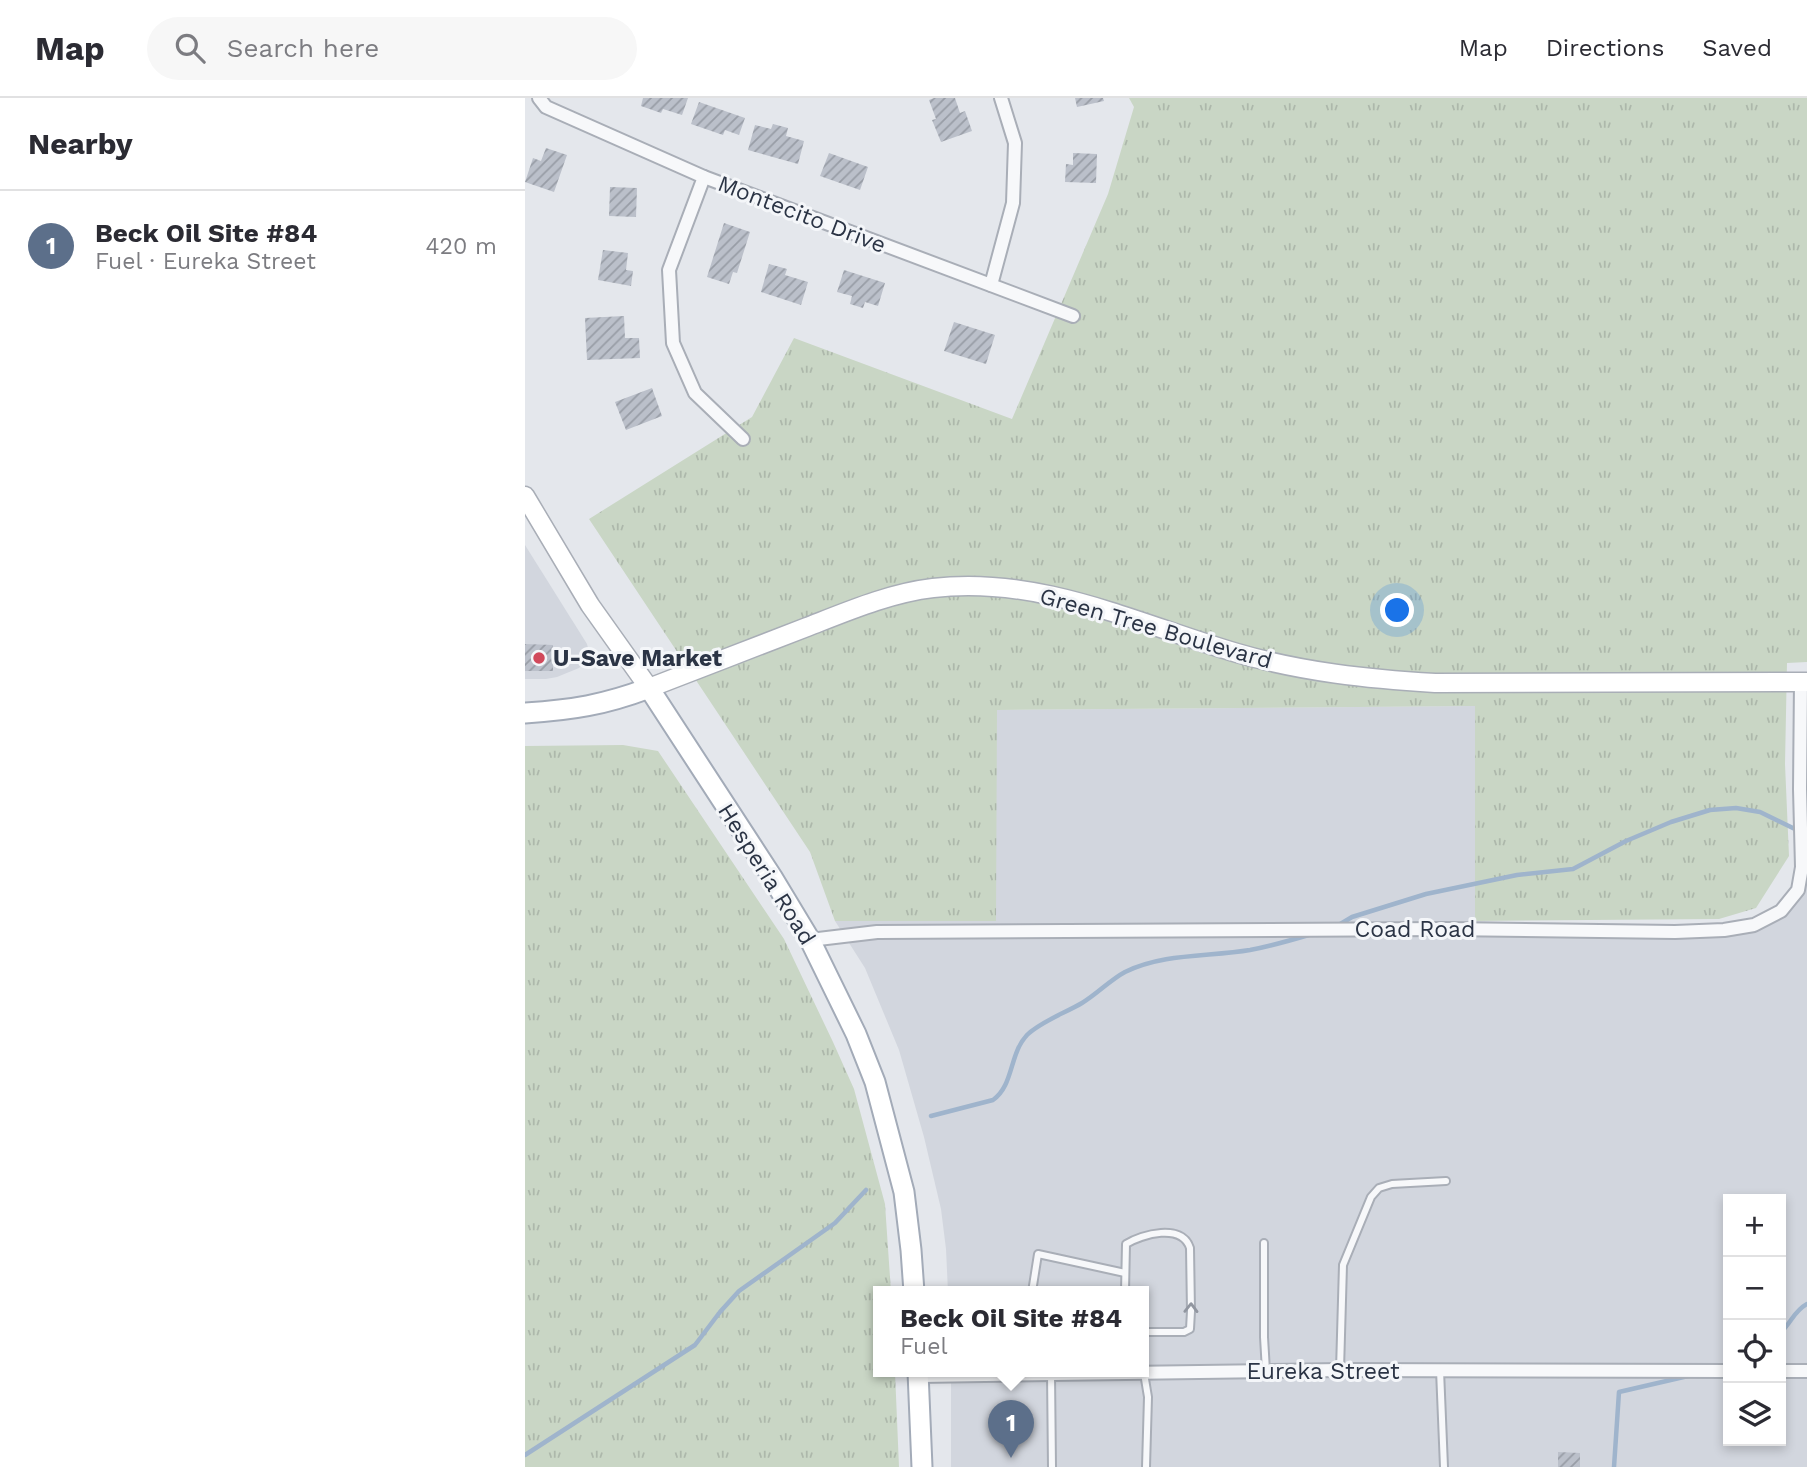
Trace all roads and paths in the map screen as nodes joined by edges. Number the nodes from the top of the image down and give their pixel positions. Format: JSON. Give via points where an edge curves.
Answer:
{"nodes":[{"id":1,"x":539,"y":98,"type":"edge"},
{"id":2,"x":1001,"y":98,"type":"edge"},
{"id":3,"x":704,"y":177,"type":"junction"},
{"id":4,"x":991,"y":285,"type":"junction"},
{"id":5,"x":1073,"y":316,"type":"dead end"},
{"id":6,"x":743,"y":439,"type":"dead end"},
{"id":7,"x":525,"y":496,"type":"edge"},
{"id":8,"x":1804,"y":682,"type":"edge"},
{"id":9,"x":649,"y":688,"type":"junction"},
{"id":10,"x":525,"y":713,"type":"edge"},
{"id":11,"x":810,"y":940,"type":"junction"},
{"id":12,"x":1446,"y":1181,"type":"dead end"},
{"id":13,"x":1264,"y":1243,"type":"dead end"},
{"id":14,"x":1125,"y":1273,"type":"junction"},
{"id":15,"x":914,"y":1286,"type":"edge"},
{"id":16,"x":1033,"y":1286,"type":"edge"},
{"id":17,"x":1125,"y":1286,"type":"edge"},
{"id":18,"x":1149,"y":1332,"type":"edge"},
{"id":19,"x":1340,"y":1370,"type":"junction"},
{"id":20,"x":1440,"y":1370,"type":"junction"},
{"id":21,"x":1266,"y":1371,"type":"junction"},
{"id":22,"x":1723,"y":1371,"type":"edge"},
{"id":23,"x":1786,"y":1371,"type":"edge"},
{"id":24,"x":1807,"y":1371,"type":"edge"},
{"id":25,"x":1149,"y":1373,"type":"edge"},
{"id":26,"x":918,"y":1377,"type":"edge"},
{"id":27,"x":1051,"y":1377,"type":"edge"},
{"id":28,"x":1144,"y":1377,"type":"edge"},
{"id":29,"x":922,"y":1467,"type":"edge"},
{"id":30,"x":1052,"y":1467,"type":"edge"},
{"id":31,"x":1146,"y":1467,"type":"edge"},
{"id":32,"x":1444,"y":1467,"type":"edge"}],
"edges":[{"from":1,"to":3,"type":"street","name":"Montecito Drive","via":[[546,107]]},
{"from":2,"to":4,"type":"street","via":[[1015,143],[1013,204]]},
{"from":3,"to":4,"type":"street","name":"Montecito Drive"},
{"from":3,"to":6,"type":"street","via":[[669,271],[673,343],[695,393]]},
{"from":4,"to":5,"type":"street","name":"Montecito Drive"},
{"from":7,"to":9,"type":"main road","name":"Hesperia Road","via":[[590,605]]},
{"from":8,"to":9,"type":"main road","name":"Green Tree Boulevard","via":[[1378,680],[1238,653],[1100,608],[1030,592],[961,586],[906,592],[860,607]]},
{"from":8,"to":11,"type":"street","name":"Coad Road","via":[[1798,890],[1781,911],[1754,925],[1675,932],[877,932]]},
{"from":9,"to":10,"type":"main road","name":"Green Tree Boulevard","via":[[573,710]]},
{"from":9,"to":11,"type":"main road","name":"Hesperia Road"},
{"from":11,"to":15,"type":"main road","name":"Hesperia Road","via":[[875,1082],[904,1192]]},
{"from":12,"to":19,"type":"lane","via":[[1392,1184],[1371,1197],[1343,1265]]},
{"from":13,"to":21,"type":"lane"},
{"from":14,"to":16,"type":"lane","via":[[1038,1254]]},
{"from":14,"to":17,"type":"lane"},
{"from":18,"to":14,"type":"lane","one_way":true,"via":[[1190,1329],[1187,1239],[1152,1234],[1126,1244]]},
{"from":19,"to":20,"type":"street","name":"Eureka Street"},
{"from":19,"to":21,"type":"street","name":"Eureka Street"},
{"from":20,"to":22,"type":"street","name":"Eureka Street"},
{"from":20,"to":32,"type":"lane"},
{"from":21,"to":25,"type":"street","name":"Eureka Street"},
{"from":23,"to":24,"type":"street"},
{"from":26,"to":29,"type":"main road"},
{"from":27,"to":30,"type":"lane"},
{"from":28,"to":31,"type":"lane","via":[[1148,1397]]}]}
